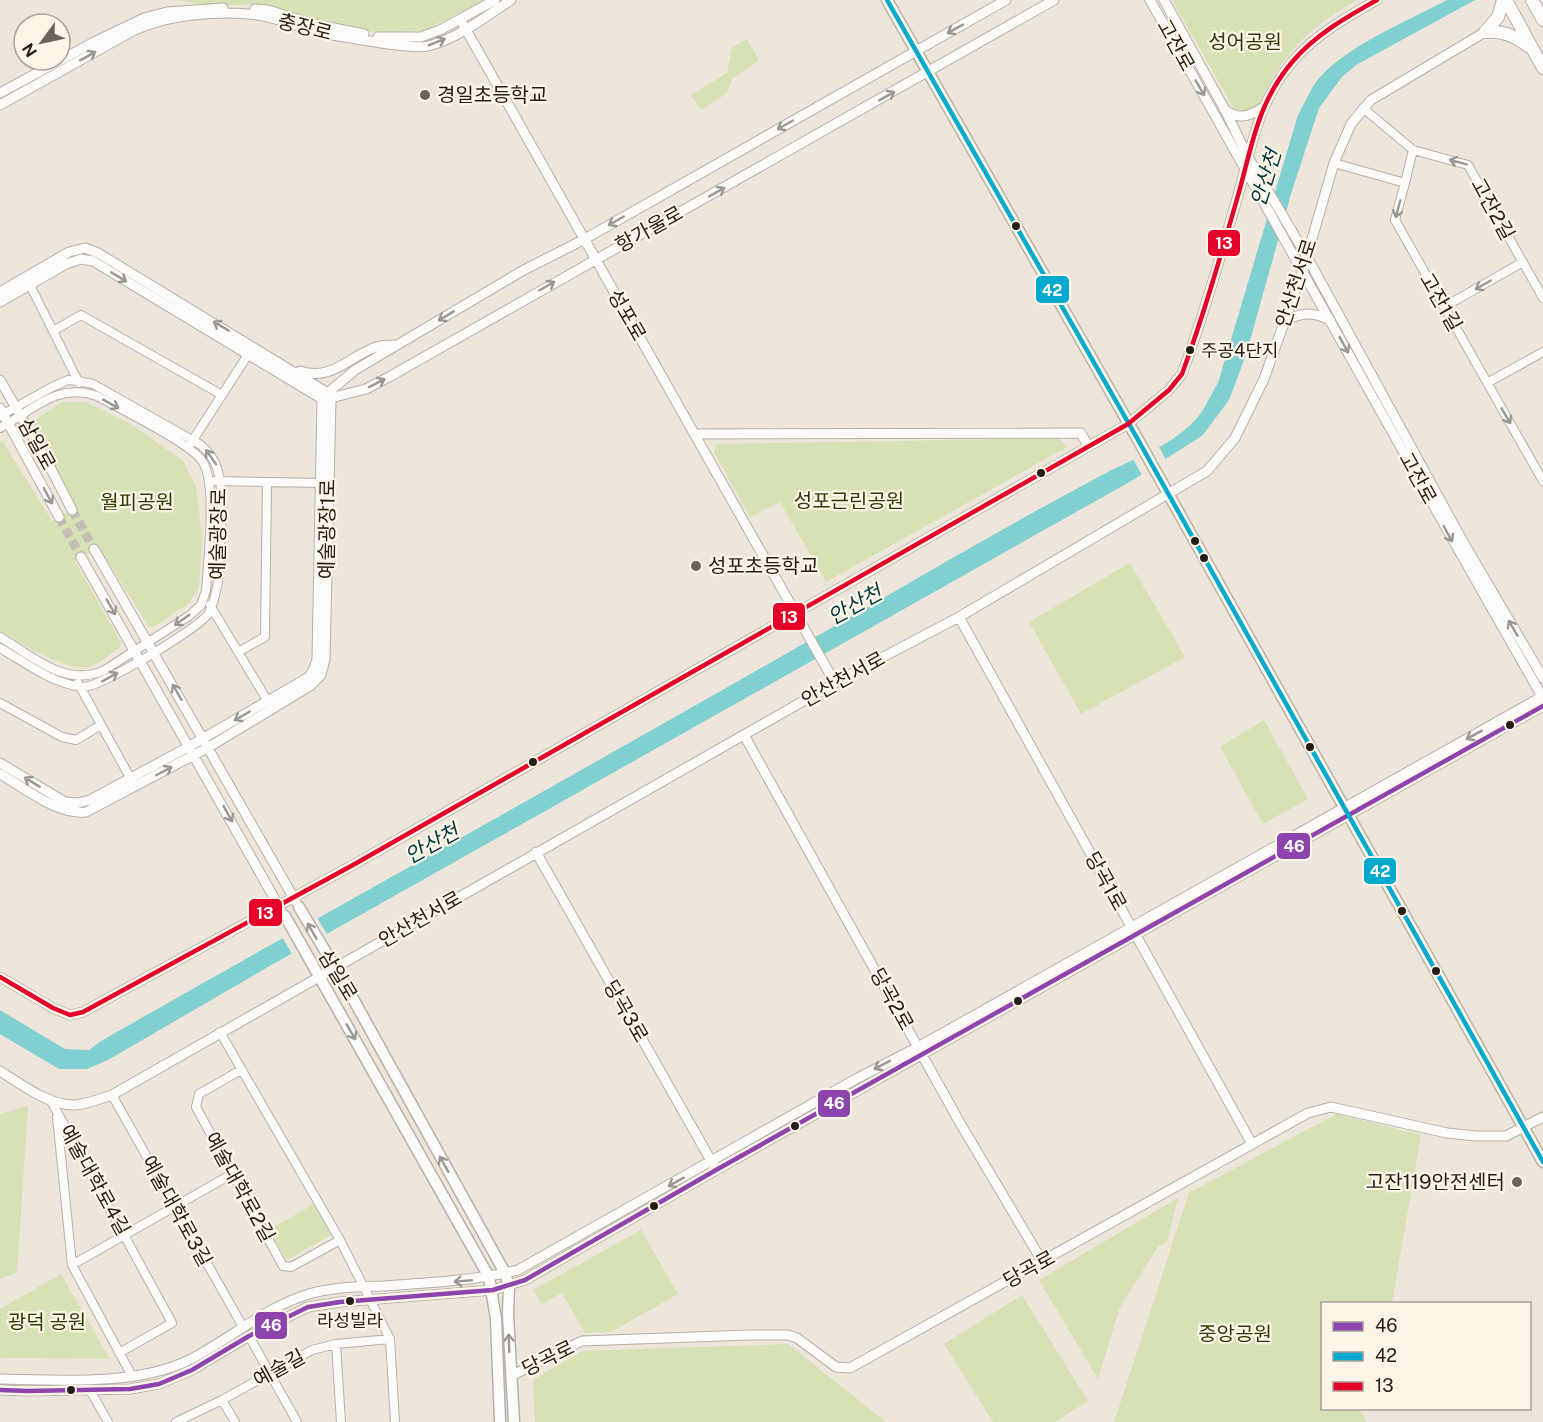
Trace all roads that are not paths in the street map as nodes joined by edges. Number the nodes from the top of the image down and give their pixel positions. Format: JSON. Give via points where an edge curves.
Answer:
{"nodes":[{"id":1,"x":495,"y":0,"type":"edge"},
{"id":2,"x":511,"y":0,"type":"edge"},
{"id":3,"x":887,"y":0,"type":"edge"},
{"id":4,"x":1006,"y":0,"type":"edge"},
{"id":5,"x":1054,"y":0,"type":"edge"},
{"id":6,"x":1150,"y":0,"type":"edge"},
{"id":7,"x":1164,"y":0,"type":"edge"},
{"id":8,"x":1377,"y":0,"type":"edge"},
{"id":9,"x":1532,"y":0,"type":"edge"},
{"id":10,"x":1505,"y":3,"type":"edge"},
{"id":11,"x":460,"y":19,"type":"junction"},
{"id":12,"x":1543,"y":20,"type":"edge"},
{"id":13,"x":465,"y":30,"type":"junction"},
{"id":14,"x":1485,"y":32,"type":"junction"},
{"id":15,"x":1533,"y":49,"type":"junction"},
{"id":16,"x":916,"y":51,"type":"junction"},
{"id":17,"x":1543,"y":68,"type":"edge"},
{"id":18,"x":928,"y":73,"type":"junction"},
{"id":19,"x":0,"y":93,"type":"edge"},
{"id":20,"x":0,"y":105,"type":"edge"},
{"id":21,"x":1224,"y":108,"type":"junction"},
{"id":22,"x":1262,"y":108,"type":"junction"},
{"id":23,"x":1363,"y":108,"type":"junction"},
{"id":24,"x":1413,"y":150,"type":"junction"},
{"id":25,"x":1248,"y":157,"type":"junction"},
{"id":26,"x":1334,"y":163,"type":"junction"},
{"id":27,"x":1246,"y":168,"type":"junction"},
{"id":28,"x":1405,"y":183,"type":"junction"},
{"id":29,"x":583,"y":240,"type":"junction"},
{"id":30,"x":1306,"y":255,"type":"junction"},
{"id":31,"x":594,"y":259,"type":"junction"},
{"id":32,"x":1523,"y":262,"type":"junction"},
{"id":33,"x":1303,"y":270,"type":"junction"},
{"id":34,"x":28,"y":281,"type":"junction"},
{"id":35,"x":0,"y":292,"type":"edge"},
{"id":36,"x":1542,"y":294,"type":"edge"},
{"id":37,"x":0,"y":302,"type":"edge"},
{"id":38,"x":1444,"y":307,"type":"junction"},
{"id":39,"x":1331,"y":320,"type":"junction"},
{"id":40,"x":1285,"y":321,"type":"junction"},
{"id":41,"x":53,"y":331,"type":"junction"},
{"id":42,"x":398,"y":345,"type":"junction"},
{"id":43,"x":251,"y":350,"type":"junction"},
{"id":44,"x":1543,"y":352,"type":"edge"},
{"id":45,"x":286,"y":366,"type":"junction"},
{"id":46,"x":0,"y":380,"type":"edge"},
{"id":47,"x":78,"y":381,"type":"junction"},
{"id":48,"x":1487,"y":383,"type":"junction"},
{"id":49,"x":84,"y":391,"type":"junction"},
{"id":50,"x":222,"y":395,"type":"junction"},
{"id":51,"x":327,"y":397,"type":"junction"},
{"id":52,"x":18,"y":411,"type":"junction"},
{"id":53,"x":2,"y":418,"type":"edge"},
{"id":54,"x":1128,"y":424,"type":"junction"},
{"id":55,"x":695,"y":434,"type":"junction"},
{"id":56,"x":191,"y":444,"type":"junction"},
{"id":57,"x":1088,"y":446,"type":"junction"},
{"id":58,"x":209,"y":481,"type":"junction"},
{"id":59,"x":220,"y":481,"type":"junction"},
{"id":60,"x":1543,"y":481,"type":"edge"},
{"id":61,"x":267,"y":482,"type":"junction"},
{"id":62,"x":324,"y":483,"type":"junction"},
{"id":63,"x":1169,"y":495,"type":"junction"},
{"id":64,"x":72,"y":510,"type":"tunnel mouth"},
{"id":65,"x":59,"y":517,"type":"tunnel mouth"},
{"id":66,"x":94,"y":549,"type":"tunnel mouth"},
{"id":67,"x":81,"y":557,"type":"tunnel mouth"},
{"id":68,"x":204,"y":596,"type":"junction"},
{"id":69,"x":210,"y":607,"type":"junction"},
{"id":70,"x":795,"y":611,"type":"junction"},
{"id":71,"x":959,"y":617,"type":"junction"},
{"id":72,"x":0,"y":637,"type":"edge"},
{"id":73,"x":149,"y":643,"type":"junction"},
{"id":74,"x":0,"y":648,"type":"edge"},
{"id":75,"x":154,"y":652,"type":"junction"},
{"id":76,"x":238,"y":652,"type":"junction"},
{"id":77,"x":139,"y":655,"type":"junction"},
{"id":78,"x":74,"y":676,"type":"junction"},
{"id":79,"x":1543,"y":678,"type":"edge"},
{"id":80,"x":835,"y":683,"type":"junction"},
{"id":81,"x":79,"y":686,"type":"junction"},
{"id":82,"x":1543,"y":699,"type":"edge"},
{"id":83,"x":0,"y":703,"type":"edge"},
{"id":84,"x":270,"y":705,"type":"junction"},
{"id":85,"x":101,"y":725,"type":"junction"},
{"id":86,"x":744,"y":735,"type":"junction"},
{"id":87,"x":206,"y":743,"type":"junction"},
{"id":88,"x":192,"y":750,"type":"junction"},
{"id":89,"x":0,"y":763,"type":"edge"},
{"id":90,"x":0,"y":774,"type":"edge"},
{"id":91,"x":132,"y":782,"type":"junction"},
{"id":92,"x":1346,"y":811,"type":"junction"},
{"id":93,"x":536,"y":852,"type":"junction"},
{"id":94,"x":296,"y":902,"type":"junction"},
{"id":95,"x":278,"y":905,"type":"junction"},
{"id":96,"x":285,"y":916,"type":"joint"},
{"id":97,"x":1134,"y":930,"type":"junction"},
{"id":98,"x":334,"y":967,"type":"junction"},
{"id":99,"x":0,"y":976,"type":"edge"},
{"id":100,"x":319,"y":976,"type":"junction"},
{"id":101,"x":220,"y":1032,"type":"junction"},
{"id":102,"x":920,"y":1051,"type":"junction"},
{"id":103,"x":241,"y":1070,"type":"junction"},
{"id":104,"x":0,"y":1071,"type":"edge"},
{"id":105,"x":112,"y":1095,"type":"junction"},
{"id":106,"x":50,"y":1099,"type":"junction"},
{"id":107,"x":57,"y":1112,"type":"junction"},
{"id":108,"x":1543,"y":1117,"type":"edge"},
{"id":109,"x":1524,"y":1128,"type":"junction"},
{"id":110,"x":1252,"y":1144,"type":"junction"},
{"id":111,"x":1543,"y":1162,"type":"edge"},
{"id":112,"x":713,"y":1166,"type":"junction"},
{"id":113,"x":232,"y":1174,"type":"junction"},
{"id":114,"x":176,"y":1207,"type":"junction"},
{"id":115,"x":125,"y":1234,"type":"junction"},
{"id":116,"x":340,"y":1240,"type":"junction"},
{"id":117,"x":1042,"y":1262,"type":"junction"},
{"id":118,"x":72,"y":1265,"type":"junction"},
{"id":119,"x":505,"y":1273,"type":"junction"},
{"id":120,"x":489,"y":1277,"type":"junction"},
{"id":121,"x":509,"y":1286,"type":"junction"},
{"id":122,"x":365,"y":1287,"type":"junction"},
{"id":123,"x":492,"y":1290,"type":"junction"},
{"id":124,"x":372,"y":1300,"type":"junction"},
{"id":125,"x":243,"y":1327,"type":"junction"},
{"id":126,"x":249,"y":1336,"type":"junction"},
{"id":127,"x":390,"y":1339,"type":"junction"},
{"id":128,"x":336,"y":1344,"type":"junction"},
{"id":129,"x":119,"y":1353,"type":"junction"},
{"id":130,"x":270,"y":1373,"type":"junction"},
{"id":131,"x":132,"y":1376,"type":"junction"},
{"id":132,"x":511,"y":1376,"type":"junction"},
{"id":133,"x":0,"y":1379,"type":"edge"},
{"id":134,"x":0,"y":1390,"type":"edge"},
{"id":135,"x":90,"y":1390,"type":"junction"},
{"id":136,"x":222,"y":1400,"type":"junction"},
{"id":137,"x":108,"y":1422,"type":"edge"},
{"id":138,"x":176,"y":1422,"type":"edge"},
{"id":139,"x":235,"y":1422,"type":"edge"},
{"id":140,"x":297,"y":1422,"type":"edge"},
{"id":141,"x":341,"y":1422,"type":"edge"},
{"id":142,"x":394,"y":1422,"type":"edge"},
{"id":143,"x":500,"y":1422,"type":"edge"},
{"id":144,"x":514,"y":1422,"type":"edge"}],
"edges":[{"from":1,"to":11,"type":"street","name":"충장로"},
{"from":2,"to":13,"type":"street","name":"충장로"},
{"from":3,"to":16,"type":"main road"},
{"from":4,"to":16,"type":"street","name":"항가울로","one_way":true},
{"from":5,"to":18,"type":"street","name":"항가울로"},
{"from":6,"to":27,"type":"street","name":"고잔로","one_way":true},
{"from":7,"to":21,"type":"street","name":"고잔로"},
{"from":8,"to":22,"type":"street","via":[[1314,39],[1292,62]]},
{"from":9,"to":12,"type":"main road"},
{"from":10,"to":14,"type":"main road"},
{"from":10,"to":15,"type":"main road"},
{"from":11,"to":13,"type":"street","name":"성포로"},
{"from":11,"to":19,"type":"street","name":"충장로","via":[[421,37],[380,37],[313,24],[268,10],[167,12],[125,26]]},
{"from":20,"to":13,"type":"street","name":"충장로","one_way":true,"via":[[141,27],[169,19],[220,14],[261,16],[329,34],[426,46]]},
{"from":13,"to":29,"type":"street","name":"성포로"},
{"from":14,"to":15,"type":"main road","via":[[1515,36]]},
{"from":14,"to":23,"type":"street","name":"안산천서로"},
{"from":15,"to":17,"type":"main road"},
{"from":16,"to":18,"type":"main road"},
{"from":16,"to":29,"type":"street","name":"항가울로","one_way":true},
{"from":31,"to":18,"type":"street","name":"항가울로","one_way":true},
{"from":18,"to":54,"type":"main road"},
{"from":21,"to":22,"type":"street","via":[[1244,117]]},
{"from":21,"to":25,"type":"street","name":"고잔로"},
{"from":22,"to":25,"type":"street"},
{"from":23,"to":24,"type":"street","name":"고잔2길"},
{"from":23,"to":26,"type":"street","name":"안산천서로","via":[[1351,124]]},
{"from":24,"to":28,"type":"street","name":"고잔1길"},
{"from":32,"to":24,"type":"street","name":"고잔2길","one_way":true,"via":[[1468,165]]},
{"from":25,"to":27,"type":"street"},
{"from":25,"to":30,"type":"street","name":"고잔로"},
{"from":26,"to":28,"type":"street"},
{"from":26,"to":30,"type":"street","name":"안산천서로"},
{"from":27,"to":33,"type":"street","name":"고잔로"},
{"from":27,"to":54,"type":"street","via":[[1182,374]]},
{"from":28,"to":38,"type":"street","name":"고잔1길","one_way":true,"via":[[1395,220]]},
{"from":29,"to":31,"type":"street","name":"성포로"},
{"from":29,"to":42,"type":"street","name":"항가울로","one_way":true,"via":[[522,271]]},
{"from":30,"to":33,"type":"street","name":"안산천서로"},
{"from":79,"to":30,"type":"street","name":"고잔로","one_way":true,"via":[[1456,529]]},
{"from":51,"to":31,"type":"street","name":"항가울로","one_way":true,"via":[[366,389],[390,377]]},
{"from":31,"to":55,"type":"street","name":"성포로"},
{"from":32,"to":36,"type":"street","name":"고잔2길"},
{"from":32,"to":38,"type":"street","one_way":true},
{"from":33,"to":39,"type":"street","name":"고잔로"},
{"from":33,"to":40,"type":"street","name":"안산천서로"},
{"from":34,"to":35,"type":"street"},
{"from":34,"to":37,"type":"street"},
{"from":34,"to":41,"type":"street"},
{"from":34,"to":43,"type":"street","via":[[81,259],[93,261]]},
{"from":38,"to":48,"type":"street","name":"고잔1길"},
{"from":39,"to":40,"type":"street","via":[[1304,313]]},
{"from":39,"to":82,"type":"street","name":"고잔로","one_way":true},
{"from":40,"to":63,"type":"street","name":"안산천서로","via":[[1264,379],[1235,438],[1207,471]]},
{"from":41,"to":47,"type":"street"},
{"from":41,"to":50,"type":"street","via":[[81,315]]},
{"from":42,"to":45,"type":"street","name":"항가울로","via":[[372,348],[320,374]]},
{"from":42,"to":51,"type":"street","name":"항가울로","via":[[355,370]]},
{"from":43,"to":45,"type":"street"},
{"from":43,"to":50,"type":"street"},
{"from":43,"to":51,"type":"street"},
{"from":44,"to":48,"type":"street"},
{"from":45,"to":51,"type":"street"},
{"from":46,"to":52,"type":"street","name":"삼일로"},
{"from":47,"to":49,"type":"street"},
{"from":47,"to":52,"type":"street","via":[[68,380]]},
{"from":47,"to":56,"type":"street","name":"예술광장로","via":[[93,384]]},
{"from":48,"to":60,"type":"street","name":"고잔1길","one_way":true},
{"from":49,"to":52,"type":"street","via":[[68,391]]},
{"from":49,"to":56,"type":"street","name":"예술광장로","one_way":true},
{"from":50,"to":56,"type":"street"},
{"from":51,"to":62,"type":"street","name":"예술광장1로"},
{"from":52,"to":53,"type":"street"},
{"from":52,"to":64,"type":"street","name":"삼일로"},
{"from":53,"to":65,"type":"street","name":"삼일로","one_way":true},
{"from":54,"to":57,"type":"street"},
{"from":54,"to":63,"type":"main road"},
{"from":55,"to":57,"type":"street","via":[[1080,433]]},
{"from":55,"to":70,"type":"street","name":"성포로"},
{"from":56,"to":58,"type":"street","name":"예술광장로"},
{"from":59,"to":56,"type":"street","name":"예술광장로","one_way":true,"via":[[213,457],[201,445]]},
{"from":57,"to":70,"type":"street"},
{"from":58,"to":59,"type":"street"},
{"from":58,"to":68,"type":"street","name":"예술광장로"},
{"from":59,"to":61,"type":"street"},
{"from":59,"to":69,"type":"street","name":"예술광장로","via":[[218,582]]},
{"from":61,"to":62,"type":"street"},
{"from":61,"to":76,"type":"street","via":[[265,638]]},
{"from":62,"to":84,"type":"street","name":"예술광장1로","via":[[315,669]]},
{"from":63,"to":71,"type":"street","name":"안산천서로"},
{"from":63,"to":92,"type":"main road"},
{"from":66,"to":73,"type":"street","name":"삼일로"},
{"from":67,"to":77,"type":"street","name":"삼일로","one_way":true},
{"from":68,"to":69,"type":"street"},
{"from":68,"to":73,"type":"street","name":"예술광장로","one_way":true,"via":[[189,616]]},
{"from":69,"to":75,"type":"street","name":"예술광장로","via":[[198,625]]},
{"from":69,"to":76,"type":"street"},
{"from":70,"to":80,"type":"street","name":"성포로"},
{"from":70,"to":94,"type":"street"},
{"from":71,"to":80,"type":"street","name":"안산천서로"},
{"from":71,"to":97,"type":"street","name":"당곡1로"},
{"from":72,"to":78,"type":"street","via":[[56,671]]},
{"from":73,"to":75,"type":"street","name":"삼일로"},
{"from":73,"to":77,"type":"street","name":"예술광장로"},
{"from":74,"to":81,"type":"street","via":[[61,683]]},
{"from":75,"to":77,"type":"street","name":"예술광장로"},
{"from":87,"to":75,"type":"street","name":"삼일로","one_way":true},
{"from":76,"to":84,"type":"street"},
{"from":77,"to":78,"type":"street","name":"예술광장로","via":[[91,676]]},
{"from":81,"to":77,"type":"street","name":"예술광장로","one_way":true,"via":[[95,685]]},
{"from":77,"to":88,"type":"street","name":"삼일로"},
{"from":78,"to":81,"type":"street"},
{"from":80,"to":86,"type":"street","name":"안산천서로"},
{"from":81,"to":85,"type":"street"},
{"from":82,"to":92,"type":"street"},
{"from":83,"to":85,"type":"street","via":[[62,737],[76,740]]},
{"from":84,"to":87,"type":"street","name":"예술광장1로"},
{"from":85,"to":91,"type":"street"},
{"from":86,"to":93,"type":"street","name":"안산천서로"},
{"from":86,"to":102,"type":"street","name":"당곡2로"},
{"from":87,"to":88,"type":"street","name":"예술광장1로"},
{"from":87,"to":94,"type":"street","name":"삼일로"},
{"from":88,"to":91,"type":"street","name":"예술광장1로"},
{"from":88,"to":95,"type":"street","name":"삼일로","one_way":true},
{"from":91,"to":89,"type":"street","name":"예술광장1로","one_way":true,"via":[[90,800],[65,802]]},
{"from":90,"to":91,"type":"street","name":"예술광장1로","via":[[61,810],[74,813],[86,812]]},
{"from":92,"to":97,"type":"street"},
{"from":92,"to":109,"type":"main road"},
{"from":93,"to":98,"type":"street","name":"안산천서로"},
{"from":93,"to":112,"type":"street","name":"당곡3로"},
{"from":94,"to":95,"type":"street"},
{"from":98,"to":94,"type":"main road","name":"삼일로","one_way":true},
{"from":95,"to":96,"type":"street","name":"삼일로"},
{"from":95,"to":99,"type":"street","via":[[83,1012],[70,1015],[53,1008]]},
{"from":96,"to":100,"type":"main road","name":"삼일로"},
{"from":97,"to":102,"type":"street"},
{"from":97,"to":110,"type":"street","name":"당곡1로"},
{"from":98,"to":100,"type":"street","name":"안산천서로"},
{"from":119,"to":98,"type":"main road","name":"삼일로","one_way":true},
{"from":100,"to":101,"type":"street","name":"안산천서로"},
{"from":100,"to":120,"type":"main road","name":"삼일로","one_way":true},
{"from":101,"to":103,"type":"street"},
{"from":101,"to":105,"type":"street","name":"안산천서로"},
{"from":102,"to":112,"type":"street"},
{"from":102,"to":117,"type":"street","name":"당곡2로"},
{"from":103,"to":113,"type":"street","name":"예술대학로2길","via":[[199,1094],[196,1107]]},
{"from":103,"to":116,"type":"street"},
{"from":104,"to":106,"type":"street","name":"안산천서로"},
{"from":105,"to":106,"type":"street","name":"안산천서로","via":[[71,1105]]},
{"from":105,"to":114,"type":"street","name":"예술대학로3길"},
{"from":106,"to":107,"type":"street"},
{"from":107,"to":115,"type":"street","name":"예술대학로4길"},
{"from":107,"to":118,"type":"street","name":"예술대학로4길"},
{"from":108,"to":109,"type":"street","name":"당곡로"},
{"from":109,"to":110,"type":"street","name":"당곡로","via":[[1506,1136],[1447,1133],[1331,1107],[1308,1113]]},
{"from":109,"to":111,"type":"main road"},
{"from":110,"to":117,"type":"street","name":"당곡로"},
{"from":112,"to":119,"type":"street","one_way":true,"via":[[518,1270]]},
{"from":112,"to":121,"type":"street"},
{"from":113,"to":114,"type":"street"},
{"from":113,"to":116,"type":"street","name":"예술대학로2길","via":[[283,1266],[291,1267]]},
{"from":114,"to":115,"type":"street"},
{"from":114,"to":125,"type":"street","name":"예술대학로3길"},
{"from":115,"to":118,"type":"street"},
{"from":115,"to":129,"type":"street","name":"예술대학로4길","via":[[172,1323]]},
{"from":116,"to":122,"type":"street"},
{"from":117,"to":132,"type":"street","name":"당곡로","via":[[850,1368],[836,1368],[798,1338],[749,1335],[582,1341]]},
{"from":118,"to":129,"type":"street","name":"예술대학로4길"},
{"from":119,"to":120,"type":"street"},
{"from":119,"to":121,"type":"main road","name":"삼일로"},
{"from":120,"to":122,"type":"street","one_way":true},
{"from":120,"to":123,"type":"main road","name":"삼일로"},
{"from":121,"to":123,"type":"street"},
{"from":132,"to":121,"type":"main road","name":"삼일로","one_way":true},
{"from":122,"to":124,"type":"street"},
{"from":122,"to":125,"type":"street","via":[[309,1294]]},
{"from":123,"to":124,"type":"street"},
{"from":123,"to":143,"type":"main road","name":"삼일로"},
{"from":124,"to":126,"type":"street","via":[[308,1307]]},
{"from":124,"to":127,"type":"street"},
{"from":125,"to":131,"type":"street","via":[[162,1372]]},
{"from":126,"to":130,"type":"street"},
{"from":126,"to":135,"type":"street","via":[[192,1370],[159,1384]]},
{"from":127,"to":128,"type":"street","name":"예술길"},
{"from":127,"to":142,"type":"street"},
{"from":128,"to":130,"type":"street","name":"예술길","via":[[312,1350]]},
{"from":128,"to":141,"type":"street"},
{"from":129,"to":131,"type":"street","name":"예술대학로4길"},
{"from":130,"to":136,"type":"street","name":"예술길"},
{"from":130,"to":140,"type":"street"},
{"from":131,"to":133,"type":"street","via":[[74,1381]]},
{"from":132,"to":144,"type":"main road","name":"삼일로"},
{"from":134,"to":135,"type":"street"},
{"from":135,"to":137,"type":"street"},
{"from":136,"to":138,"type":"street","name":"예술길"},
{"from":136,"to":139,"type":"street"}]}
